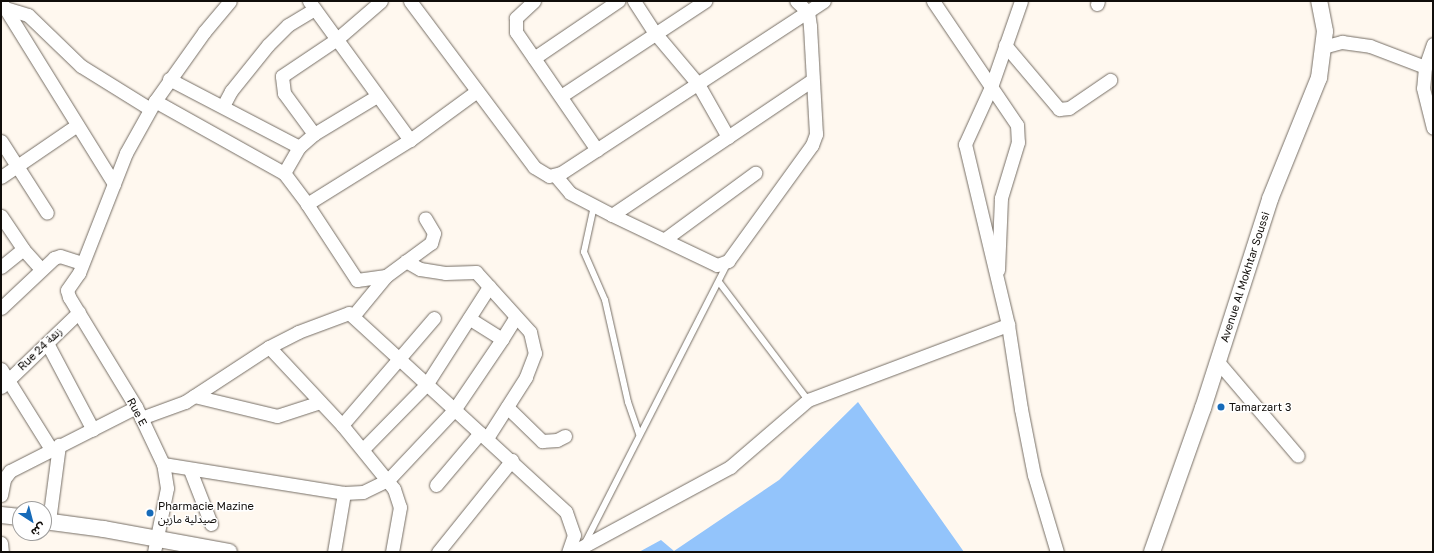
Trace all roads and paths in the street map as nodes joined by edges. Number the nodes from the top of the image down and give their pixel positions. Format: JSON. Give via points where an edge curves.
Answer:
{"nodes":[{"id":1,"x":230,"y":1,"type":"edge"},
{"id":2,"x":381,"y":1,"type":"edge"},
{"id":3,"x":410,"y":1,"type":"edge"},
{"id":4,"x":534,"y":1,"type":"edge"},
{"id":5,"x":618,"y":1,"type":"edge"},
{"id":6,"x":634,"y":1,"type":"edge"},
{"id":7,"x":705,"y":1,"type":"edge"},
{"id":8,"x":796,"y":1,"type":"edge"},
{"id":9,"x":824,"y":1,"type":"edge"},
{"id":10,"x":933,"y":1,"type":"edge"},
{"id":11,"x":1020,"y":1,"type":"edge"},
{"id":12,"x":1319,"y":1,"type":"edge"},
{"id":13,"x":3,"y":5,"type":"edge"},
{"id":14,"x":312,"y":5,"type":"edge"},
{"id":15,"x":808,"y":12,"type":"junction"},
{"id":16,"x":655,"y":33,"type":"junction"},
{"id":17,"x":337,"y":39,"type":"junction"},
{"id":18,"x":1433,"y":44,"type":"edge"},
{"id":19,"x":1005,"y":45,"type":"junction"},
{"id":20,"x":1323,"y":47,"type":"junction"},
{"id":21,"x":534,"y":58,"type":"junction"},
{"id":22,"x":1424,"y":67,"type":"junction"},
{"id":23,"x":169,"y":79,"type":"junction"},
{"id":24,"x":1110,"y":80,"type":"dead end"},
{"id":25,"x":811,"y":81,"type":"junction"},
{"id":26,"x":698,"y":84,"type":"junction"},
{"id":27,"x":991,"y":88,"type":"junction"},
{"id":28,"x":477,"y":91,"type":"junction"},
{"id":29,"x":377,"y":96,"type":"junction"},
{"id":30,"x":561,"y":96,"type":"junction"},
{"id":31,"x":152,"y":105,"type":"junction"},
{"id":32,"x":223,"y":106,"type":"junction"},
{"id":33,"x":77,"y":126,"type":"junction"},
{"id":34,"x":1433,"y":128,"type":"edge"},
{"id":35,"x":314,"y":134,"type":"junction"},
{"id":36,"x":728,"y":137,"type":"junction"},
{"id":37,"x":410,"y":140,"type":"junction"},
{"id":38,"x":1,"y":141,"type":"edge"},
{"id":39,"x":299,"y":147,"type":"junction"},
{"id":40,"x":597,"y":150,"type":"junction"},
{"id":41,"x":17,"y":166,"type":"junction"},
{"id":42,"x":755,"y":172,"type":"dead end"},
{"id":43,"x":284,"y":173,"type":"junction"},
{"id":44,"x":555,"y":175,"type":"junction"},
{"id":45,"x":1,"y":177,"type":"edge"},
{"id":46,"x":114,"y":184,"type":"junction"},
{"id":47,"x":307,"y":204,"type":"junction"},
{"id":48,"x":594,"y":206,"type":"junction"},
{"id":49,"x":47,"y":213,"type":"dead end"},
{"id":50,"x":612,"y":215,"type":"junction"},
{"id":51,"x":1,"y":216,"type":"edge"},
{"id":52,"x":425,"y":218,"type":"dead end"},
{"id":53,"x":665,"y":239,"type":"junction"},
{"id":54,"x":23,"y":249,"type":"junction"},
{"id":55,"x":406,"y":261,"type":"junction"},
{"id":56,"x":728,"y":261,"type":"junction"},
{"id":57,"x":81,"y":263,"type":"junction"},
{"id":58,"x":1,"y":267,"type":"edge"},
{"id":59,"x":41,"y":269,"type":"junction"},
{"id":60,"x":386,"y":276,"type":"junction"},
{"id":61,"x":719,"y":282,"type":"junction"},
{"id":62,"x":997,"y":286,"type":"junction"},
{"id":63,"x":489,"y":287,"type":"junction"},
{"id":64,"x":1,"y":308,"type":"edge"},
{"id":65,"x":79,"y":312,"type":"junction"},
{"id":66,"x":353,"y":316,"type":"junction"},
{"id":67,"x":516,"y":317,"type":"junction"},
{"id":68,"x":434,"y":318,"type":"dead end"},
{"id":69,"x":469,"y":318,"type":"junction"},
{"id":70,"x":1008,"y":325,"type":"junction"},
{"id":71,"x":502,"y":338,"type":"junction"},
{"id":72,"x":47,"y":342,"type":"junction"},
{"id":73,"x":269,"y":347,"type":"junction"},
{"id":74,"x":397,"y":358,"type":"junction"},
{"id":75,"x":1218,"y":362,"type":"junction"},
{"id":76,"x":1,"y":368,"type":"edge"},
{"id":77,"x":5,"y":383,"type":"edge"},
{"id":78,"x":426,"y":385,"type":"junction"},
{"id":79,"x":194,"y":396,"type":"junction"},
{"id":80,"x":808,"y":400,"type":"junction"},
{"id":81,"x":320,"y":402,"type":"junction"},
{"id":82,"x":507,"y":407,"type":"junction"},
{"id":83,"x":454,"y":410,"type":"junction"},
{"id":84,"x":139,"y":413,"type":"junction"},
{"id":85,"x":342,"y":424,"type":"junction"},
{"id":86,"x":93,"y":430,"type":"junction"},
{"id":87,"x":639,"y":434,"type":"junction"},
{"id":88,"x":484,"y":435,"type":"junction"},
{"id":89,"x":565,"y":436,"type":"dead end"},
{"id":90,"x":55,"y":447,"type":"junction"},
{"id":91,"x":363,"y":450,"type":"junction"},
{"id":92,"x":1298,"y":456,"type":"dead end"},
{"id":93,"x":512,"y":460,"type":"junction"},
{"id":94,"x":163,"y":464,"type":"junction"},
{"id":95,"x":190,"y":470,"type":"junction"},
{"id":96,"x":388,"y":480,"type":"junction"},
{"id":97,"x":436,"y":485,"type":"dead end"},
{"id":98,"x":344,"y":493,"type":"junction"},
{"id":99,"x":1,"y":495,"type":"edge"},
{"id":100,"x":48,"y":501,"type":"edge"},
{"id":101,"x":1,"y":515,"type":"edge"},
{"id":102,"x":12,"y":516,"type":"edge"},
{"id":103,"x":52,"y":522,"type":"edge"},
{"id":104,"x":211,"y":524,"type":"dead end"},
{"id":105,"x":1,"y":543,"type":"edge"},
{"id":106,"x":156,"y":545,"type":"edge"},
{"id":107,"x":584,"y":545,"type":"junction"},
{"id":108,"x":2,"y":552,"type":"edge"},
{"id":109,"x":229,"y":552,"type":"edge"},
{"id":110,"x":334,"y":552,"type":"edge"},
{"id":111,"x":392,"y":552,"type":"edge"},
{"id":112,"x":438,"y":552,"type":"edge"},
{"id":113,"x":568,"y":552,"type":"edge"},
{"id":114,"x":573,"y":552,"type":"edge"},
{"id":115,"x":1057,"y":552,"type":"edge"},
{"id":116,"x":1152,"y":552,"type":"edge"}],
"edges":[{"from":1,"to":23,"type":"street"},
{"from":2,"to":17,"type":"street"},
{"from":3,"to":28,"type":"street"},
{"from":4,"to":21,"type":"street","via":[[519,14],[515,23],[516,32]]},
{"from":5,"to":21,"type":"street"},
{"from":6,"to":16,"type":"street"},
{"from":7,"to":16,"type":"street"},
{"from":8,"to":15,"type":"street"},
{"from":9,"to":15,"type":"street"},
{"from":10,"to":27,"type":"street"},
{"from":11,"to":19,"type":"street"},
{"from":12,"to":20,"type":"street","name":"Avenue Al Mokhtar Soussi","via":[[1325,31]]},
{"from":13,"to":31,"type":"street","via":[[28,15],[81,66]]},
{"from":13,"to":33,"type":"street"},
{"from":14,"to":17,"type":"street"},
{"from":14,"to":32,"type":"street","via":[[268,45],[231,91]]},
{"from":15,"to":25,"type":"street"},
{"from":15,"to":26,"type":"street"},
{"from":16,"to":26,"type":"street"},
{"from":16,"to":30,"type":"street"},
{"from":17,"to":29,"type":"street"},
{"from":17,"to":35,"type":"street","via":[[282,76],[284,93]]},
{"from":18,"to":22,"type":"street"},
{"from":19,"to":24,"type":"street","via":[[1059,109],[1069,108]]},
{"from":19,"to":27,"type":"street"},
{"from":20,"to":22,"type":"street","via":[[1342,42],[1370,46]]},
{"from":20,"to":75,"type":"street","name":"Avenue Al Mokhtar Soussi","via":[[1319,78],[1270,199]]},
{"from":21,"to":30,"type":"street"},
{"from":22,"to":34,"type":"street","via":[[1423,88]]},
{"from":23,"to":31,"type":"street"},
{"from":23,"to":32,"type":"street"},
{"from":25,"to":36,"type":"street"},
{"from":25,"to":56,"type":"street","via":[[817,123],[812,145]]},
{"from":26,"to":36,"type":"street"},
{"from":26,"to":40,"type":"street"},
{"from":27,"to":62,"type":"street","via":[[965,144]]},
{"from":27,"to":62,"type":"street","via":[[1018,125],[1020,133],[1002,192]]},
{"from":28,"to":37,"type":"street"},
{"from":28,"to":44,"type":"street","via":[[534,167],[544,174]]},
{"from":29,"to":35,"type":"street"},
{"from":29,"to":37,"type":"street"},
{"from":30,"to":40,"type":"street"},
{"from":31,"to":43,"type":"street"},
{"from":31,"to":46,"type":"street","via":[[126,153]]},
{"from":32,"to":39,"type":"street"},
{"from":33,"to":41,"type":"street"},
{"from":33,"to":46,"type":"street"},
{"from":35,"to":39,"type":"street"},
{"from":36,"to":50,"type":"street"},
{"from":37,"to":47,"type":"street"},
{"from":38,"to":41,"type":"street"},
{"from":39,"to":43,"type":"street"},
{"from":40,"to":44,"type":"street"},
{"from":41,"to":45,"type":"street"},
{"from":41,"to":49,"type":"street"},
{"from":42,"to":53,"type":"street"},
{"from":43,"to":47,"type":"street"},
{"from":44,"to":48,"type":"street","via":[[570,193]]},
{"from":46,"to":57,"type":"street"},
{"from":47,"to":60,"type":"street","via":[[357,280]]},
{"from":48,"to":50,"type":"street"},
{"from":48,"to":87,"type":"lane","via":[[584,252],[605,300],[626,395]]},
{"from":50,"to":53,"type":"street"},
{"from":51,"to":54,"type":"street"},
{"from":52,"to":55,"type":"street","via":[[434,233],[430,243]]},
{"from":53,"to":56,"type":"street","via":[[717,265]]},
{"from":54,"to":58,"type":"street"},
{"from":54,"to":59,"type":"street"},
{"from":55,"to":60,"type":"street"},
{"from":55,"to":63,"type":"street","via":[[420,269],[445,273],[476,272]]},
{"from":56,"to":61,"type":"lane"},
{"from":57,"to":59,"type":"street","via":[[60,256]]},
{"from":57,"to":65,"type":"street","name":"Rue E","via":[[79,273],[68,286],[69,297]]},
{"from":59,"to":64,"type":"street"},
{"from":60,"to":66,"type":"street"},
{"from":61,"to":80,"type":"lane"},
{"from":61,"to":87,"type":"lane"},
{"from":62,"to":70,"type":"street"},
{"from":63,"to":67,"type":"street"},
{"from":63,"to":69,"type":"street"},
{"from":65,"to":72,"type":"street","name":"Rue 24 زنقة"},
{"from":65,"to":84,"type":"street","name":"Rue E"},
{"from":66,"to":73,"type":"street","via":[[341,314],[325,324],[302,331]]},
{"from":66,"to":74,"type":"street"},
{"from":67,"to":71,"type":"street"},
{"from":67,"to":82,"type":"street","via":[[530,332],[535,353],[526,377]]},
{"from":68,"to":74,"type":"street"},
{"from":69,"to":71,"type":"street"},
{"from":69,"to":78,"type":"street"},
{"from":70,"to":80,"type":"street"},
{"from":70,"to":115,"type":"street","via":[[1034,475]]},
{"from":71,"to":83,"type":"street"},
{"from":72,"to":77,"type":"street","name":"Rue 24 زنقة"},
{"from":72,"to":86,"type":"street"},
{"from":73,"to":79,"type":"street"},
{"from":73,"to":81,"type":"street"},
{"from":74,"to":78,"type":"street"},
{"from":74,"to":85,"type":"street"},
{"from":75,"to":92,"type":"street"},
{"from":75,"to":116,"type":"street","name":"Avenue Al Mokhtar Soussi"},
{"from":76,"to":77,"type":"street"},
{"from":77,"to":90,"type":"street"},
{"from":78,"to":83,"type":"street"},
{"from":78,"to":91,"type":"street"},
{"from":79,"to":81,"type":"street","via":[[277,416]]},
{"from":79,"to":84,"type":"street"},
{"from":80,"to":107,"type":"street","via":[[730,467]]},
{"from":81,"to":85,"type":"street"},
{"from":82,"to":88,"type":"street"},
{"from":82,"to":89,"type":"street","via":[[542,440],[557,440]]},
{"from":83,"to":88,"type":"street"},
{"from":83,"to":96,"type":"street"},
{"from":84,"to":86,"type":"street"},
{"from":84,"to":94,"type":"street","name":"Rue E"},
{"from":85,"to":91,"type":"street"},
{"from":86,"to":90,"type":"street"},
{"from":87,"to":107,"type":"lane"},
{"from":88,"to":93,"type":"street"},
{"from":88,"to":97,"type":"street"},
{"from":90,"to":99,"type":"street","via":[[10,471],[4,479]]},
{"from":90,"to":100,"type":"street"},
{"from":91,"to":96,"type":"street"},
{"from":93,"to":112,"type":"street"},
{"from":93,"to":113,"type":"street","via":[[566,512],[574,535]]},
{"from":94,"to":95,"type":"street"},
{"from":94,"to":106,"type":"street","name":"Rue E","via":[[167,488]]},
{"from":95,"to":98,"type":"street"},
{"from":95,"to":104,"type":"street"},
{"from":96,"to":98,"type":"street","via":[[363,492]]},
{"from":96,"to":111,"type":"street","via":[[399,498],[400,507]]},
{"from":98,"to":110,"type":"street"},
{"from":101,"to":102,"type":"street"},
{"from":103,"to":106,"type":"street"},
{"from":105,"to":108,"type":"street"},
{"from":106,"to":109,"type":"street"},
{"from":107,"to":114,"type":"street"}]}
